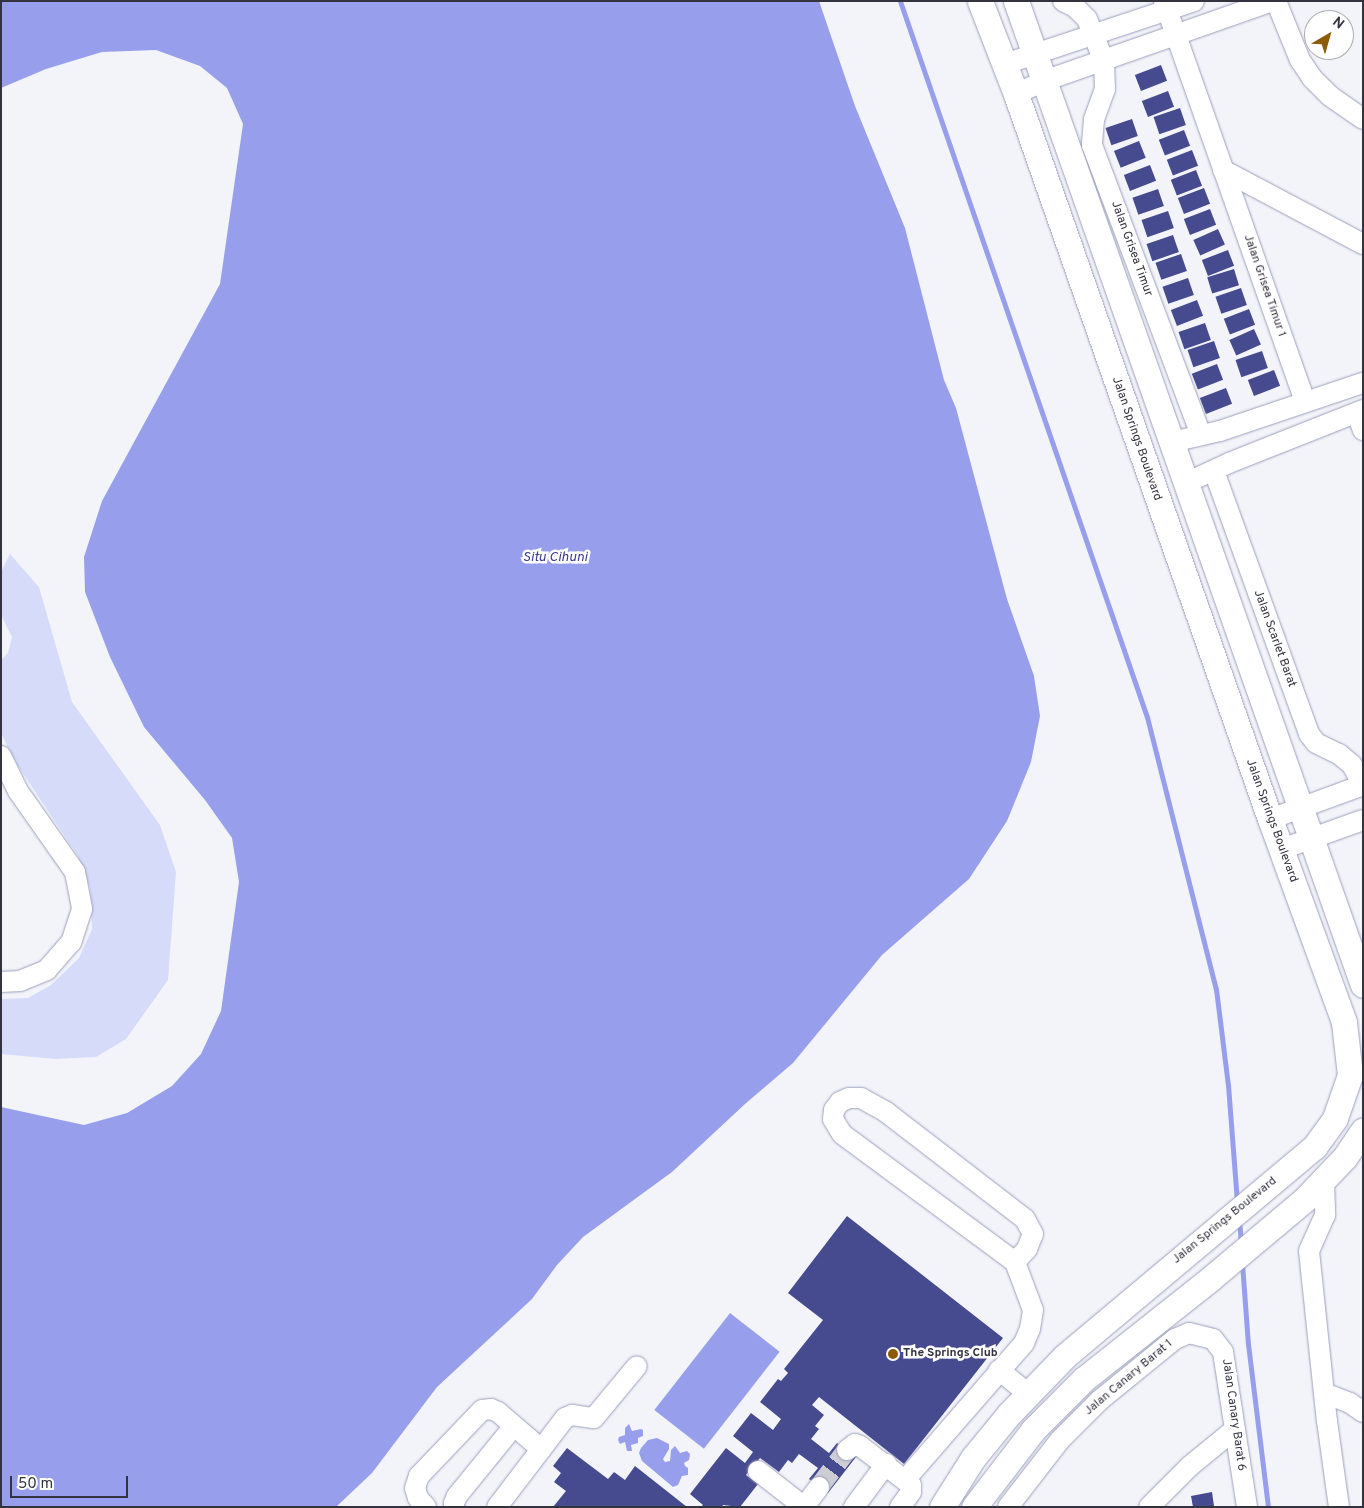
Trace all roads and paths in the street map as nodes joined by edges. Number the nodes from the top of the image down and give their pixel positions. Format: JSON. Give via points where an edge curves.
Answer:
{"nodes":[{"id":1,"x":980,"y":1,"type":"edge"},
{"id":2,"x":1016,"y":1,"type":"edge"},
{"id":3,"x":1063,"y":1,"type":"edge"},
{"id":4,"x":1194,"y":1,"type":"edge"},
{"id":5,"x":1272,"y":1,"type":"edge"},
{"id":6,"x":1276,"y":1,"type":"edge"},
{"id":7,"x":1165,"y":6,"type":"edge"},
{"id":8,"x":1095,"y":34,"type":"junction"},
{"id":9,"x":1176,"y":35,"type":"junction"},
{"id":10,"x":1036,"y":54,"type":"junction"},
{"id":11,"x":1104,"y":61,"type":"junction"},
{"id":12,"x":1005,"y":64,"type":"junction"},
{"id":13,"x":1044,"y":81,"type":"junction"},
{"id":14,"x":1016,"y":94,"type":"junction"},
{"id":15,"x":1363,"y":119,"type":"edge"},
{"id":16,"x":1223,"y":170,"type":"junction"},
{"id":17,"x":1363,"y":244,"type":"edge"},
{"id":18,"x":1363,"y":383,"type":"edge"},
{"id":19,"x":1305,"y":402,"type":"junction"},
{"id":20,"x":1361,"y":418,"type":"edge"},
{"id":21,"x":1201,"y":435,"type":"junction"},
{"id":22,"x":1172,"y":442,"type":"junction"},
{"id":23,"x":1214,"y":471,"type":"junction"},
{"id":24,"x":1186,"y":483,"type":"junction"},
{"id":25,"x":1,"y":756,"type":"edge"},
{"id":26,"x":1363,"y":786,"type":"edge"},
{"id":27,"x":1302,"y":808,"type":"junction"},
{"id":28,"x":1270,"y":819,"type":"junction"},
{"id":29,"x":1363,"y":820,"type":"edge"},
{"id":30,"x":1311,"y":838,"type":"junction"},
{"id":31,"x":1282,"y":849,"type":"junction"},
{"id":32,"x":1,"y":982,"type":"edge"},
{"id":33,"x":1363,"y":985,"type":"edge"},
{"id":34,"x":1363,"y":1130,"type":"edge"},
{"id":35,"x":1324,"y":1181,"type":"junction"},
{"id":36,"x":1015,"y":1262,"type":"junction"},
{"id":37,"x":1201,"y":1334,"type":"joint"},
{"id":38,"x":637,"y":1366,"type":"dead end"},
{"id":39,"x":999,"y":1370,"type":"junction"},
{"id":40,"x":1027,"y":1393,"type":"junction"},
{"id":41,"x":1324,"y":1393,"type":"junction"},
{"id":42,"x":1363,"y":1412,"type":"edge"},
{"id":43,"x":513,"y":1427,"type":"junction"},
{"id":44,"x":1235,"y":1429,"type":"junction"},
{"id":45,"x":542,"y":1449,"type":"junction"},
{"id":46,"x":847,"y":1450,"type":"dead end"},
{"id":47,"x":886,"y":1464,"type":"junction"},
{"id":48,"x":758,"y":1471,"type":"dead end"},
{"id":49,"x":905,"y":1480,"type":"junction"},
{"id":50,"x":819,"y":1487,"type":"tunnel mouth"},
{"id":51,"x":426,"y":1507,"type":"edge"},
{"id":52,"x":454,"y":1507,"type":"edge"},
{"id":53,"x":497,"y":1507,"type":"edge"},
{"id":54,"x":854,"y":1507,"type":"edge"},
{"id":55,"x":900,"y":1507,"type":"edge"},
{"id":56,"x":942,"y":1507,"type":"edge"},
{"id":57,"x":974,"y":1507,"type":"edge"},
{"id":58,"x":1008,"y":1507,"type":"edge"},
{"id":59,"x":1149,"y":1507,"type":"edge"},
{"id":60,"x":1246,"y":1507,"type":"edge"},
{"id":61,"x":1339,"y":1507,"type":"edge"}],
"edges":[{"from":1,"to":12,"type":"main road","name":"Jalan Springs Boulevard"},
{"from":2,"to":10,"type":"main road"},
{"from":3,"to":8,"type":"street","name":"Jalan Grisea Timur","via":[[1087,19]]},
{"from":4,"to":7,"type":"street"},
{"from":5,"to":9,"type":"street"},
{"from":6,"to":15,"type":"street","via":[[1308,72],[1330,96]]},
{"from":7,"to":8,"type":"street"},
{"from":7,"to":9,"type":"street","name":"Jalan Grisea Timur 1"},
{"from":8,"to":10,"type":"street"},
{"from":8,"to":11,"type":"street","name":"Jalan Grisea Timur"},
{"from":9,"to":11,"type":"street"},
{"from":9,"to":16,"type":"street","name":"Jalan Grisea Timur 1"},
{"from":10,"to":12,"type":"street"},
{"from":10,"to":13,"type":"main road"},
{"from":11,"to":13,"type":"street"},
{"from":11,"to":21,"type":"street","name":"Jalan Grisea Timur","via":[[1106,89],[1094,120],[1092,145]]},
{"from":12,"to":14,"type":"main road","name":"Jalan Springs Boulevard"},
{"from":13,"to":14,"type":"street"},
{"from":13,"to":22,"type":"main road"},
{"from":14,"to":28,"type":"main road","name":"Jalan Springs Boulevard"},
{"from":16,"to":17,"type":"street"},
{"from":16,"to":19,"type":"street","name":"Jalan Grisea Timur 1"},
{"from":18,"to":19,"type":"street"},
{"from":19,"to":21,"type":"street"},
{"from":20,"to":23,"type":"street"},
{"from":21,"to":22,"type":"street"},
{"from":22,"to":24,"type":"main road"},
{"from":23,"to":24,"type":"street"},
{"from":23,"to":26,"type":"street","name":"Jalan Scarlet Barat","via":[[1309,734],[1316,743],[1339,754],[1352,765]]},
{"from":24,"to":27,"type":"main road"},
{"from":25,"to":32,"type":"street","via":[[18,791],[75,872],[82,909],[71,942],[47,970],[20,981]]},
{"from":26,"to":27,"type":"street"},
{"from":27,"to":28,"type":"street"},
{"from":27,"to":30,"type":"main road"},
{"from":28,"to":31,"type":"main road","name":"Jalan Springs Boulevard"},
{"from":29,"to":30,"type":"street"},
{"from":30,"to":31,"type":"street"},
{"from":30,"to":33,"type":"main road"},
{"from":31,"to":40,"type":"main road","name":"Jalan Springs Boulevard","via":[[1344,1022],[1350,1075],[1335,1118],[1315,1146],[1286,1172],[1095,1329]]},
{"from":34,"to":35,"type":"main road"},
{"from":35,"to":41,"type":"street","via":[[1325,1215],[1309,1251]]},
{"from":35,"to":57,"type":"main road","via":[[1210,1279],[1084,1379],[1033,1430]]},
{"from":36,"to":36,"type":"street","via":[[842,1134],[833,1119],[834,1110],[840,1102],[861,1098],[886,1112],[1026,1219],[1033,1234],[1027,1249]]},
{"from":36,"to":39,"type":"street","via":[[1033,1310],[1024,1343]]},
{"from":37,"to":44,"type":"street","name":"Jalan Canary Barat 6","via":[[1213,1339],[1223,1352]]},
{"from":37,"to":58,"type":"street","name":"Jalan Canary Barat 1","via":[[1189,1332],[1175,1339],[1100,1400],[1060,1440]]},
{"from":38,"to":45,"type":"street","via":[[596,1416],[592,1419],[568,1416]]},
{"from":39,"to":40,"type":"street"},
{"from":39,"to":49,"type":"street"},
{"from":40,"to":56,"type":"main road","name":"Jalan Springs Boulevard","via":[[973,1458]]},
{"from":41,"to":42,"type":"street"},
{"from":41,"to":61,"type":"street"},
{"from":43,"to":45,"type":"street"},
{"from":43,"to":51,"type":"street","via":[[498,1412],[482,1410],[419,1476],[415,1488]]},
{"from":43,"to":52,"type":"street","via":[[458,1496]]},
{"from":44,"to":59,"type":"street","via":[[1190,1466]]},
{"from":44,"to":60,"type":"street","name":"Jalan Canary Barat 6"},
{"from":45,"to":53,"type":"street"},
{"from":46,"to":47,"type":"street","via":[[855,1444]]},
{"from":47,"to":49,"type":"street"},
{"from":47,"to":54,"type":"street"},
{"from":48,"to":50,"type":"street","via":[[804,1507]]},
{"from":49,"to":55,"type":"street","via":[[912,1488]]}]}
